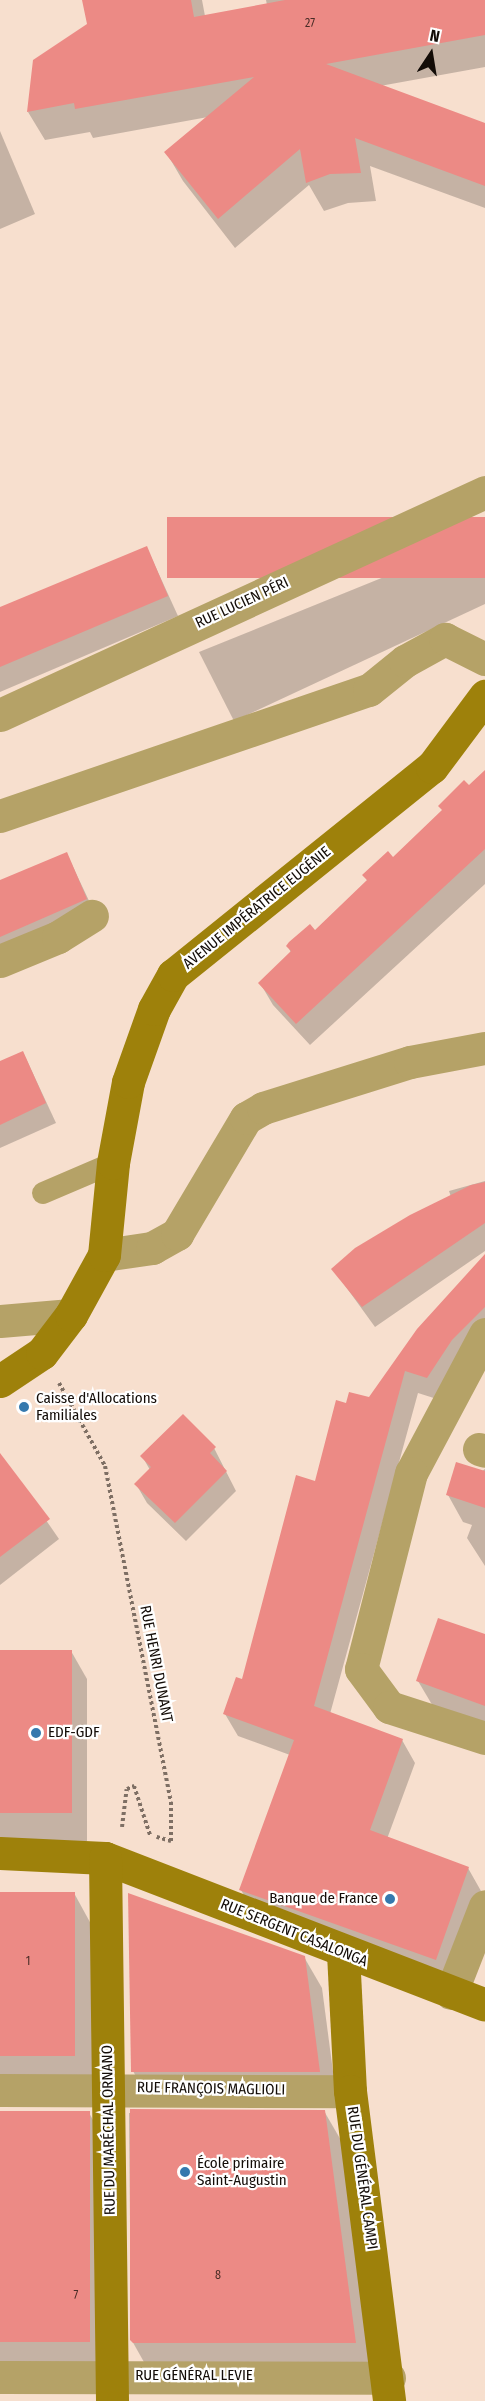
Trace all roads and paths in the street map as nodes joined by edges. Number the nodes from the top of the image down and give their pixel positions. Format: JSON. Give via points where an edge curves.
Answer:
{"nodes":[{"id":1,"x":485,"y":492,"type":"edge"},
{"id":2,"x":485,"y":659,"type":"edge"},
{"id":3,"x":485,"y":696,"type":"edge"},
{"id":4,"x":0,"y":715,"type":"edge"},
{"id":5,"x":0,"y":816,"type":"edge"},
{"id":6,"x":92,"y":916,"type":"dead end"},
{"id":7,"x":0,"y":961,"type":"edge"},
{"id":8,"x":485,"y":1048,"type":"edge"},
{"id":9,"x":113,"y":1163,"type":"junction"},
{"id":10,"x":43,"y":1193,"type":"dead end"},
{"id":11,"x":104,"y":1255,"type":"junction"},
{"id":12,"x":71,"y":1315,"type":"junction"},
{"id":13,"x":0,"y":1321,"type":"edge"},
{"id":14,"x":485,"y":1334,"type":"edge"},
{"id":15,"x":42,"y":1353,"type":"junction"},
{"id":16,"x":0,"y":1381,"type":"edge"},
{"id":17,"x":485,"y":1738,"type":"edge"},
{"id":18,"x":0,"y":1852,"type":"edge"},
{"id":19,"x":105,"y":1858,"type":"junction"},
{"id":20,"x":485,"y":1906,"type":"edge"},
{"id":21,"x":344,"y":1953,"type":"junction"},
{"id":22,"x":451,"y":1993,"type":"junction"},
{"id":23,"x":485,"y":2005,"type":"edge"},
{"id":24,"x":109,"y":2088,"type":"junction"},
{"id":25,"x":0,"y":2090,"type":"edge"},
{"id":26,"x":350,"y":2091,"type":"junction"},
{"id":27,"x":0,"y":2377,"type":"edge"},
{"id":28,"x":111,"y":2388,"type":"edge"},
{"id":29,"x":389,"y":2390,"type":"edge"}],
"edges":[{"from":1,"to":4,"type":"street","name":"RUE LUCIEN PÉRI"},
{"from":2,"to":5,"type":"street","via":[[445,639],[405,661],[369,690]]},
{"from":3,"to":9,"type":"main road","name":"AVENUE IMPÉRATRICE EUGÉNIE","via":[[432,767],[173,975],[154,1009],[128,1082]]},
{"from":6,"to":7,"type":"street","via":[[58,937]]},
{"from":8,"to":11,"type":"street","via":[[410,1062],[263,1108],[246,1118],[177,1234],[153,1248]]},
{"from":9,"to":10,"type":"lane"},
{"from":9,"to":11,"type":"main road","name":"AVENUE IMPÉRATRICE EUGÉNIE"},
{"from":11,"to":12,"type":"main road","name":"AVENUE IMPÉRATRICE EUGÉNIE"},
{"from":12,"to":13,"type":"street"},
{"from":12,"to":15,"type":"main road","name":"AVENUE IMPÉRATRICE EUGÉNIE"},
{"from":14,"to":17,"type":"street","via":[[411,1473],[361,1669],[389,1707]]},
{"from":15,"to":16,"type":"main road","name":"AVENUE IMPÉRATRICE EUGÉNIE"},
{"from":15,"to":19,"type":"path","name":"RUE HENRI DUNANT","via":[[105,1466],[171,1802],[171,1841],[148,1835],[134,1786],[127,1789],[121,1835]]},
{"from":18,"to":19,"type":"main road"},
{"from":19,"to":21,"type":"main road","name":"RUE SERGENT CASALONGA"},
{"from":19,"to":24,"type":"main road","name":"RUE DU MARÉCHAL ORNANO"},
{"from":20,"to":22,"type":"street"},
{"from":21,"to":22,"type":"main road","name":"RUE SERGENT CASALONGA"},
{"from":21,"to":26,"type":"main road","name":"RUE DU GÉNÉRAL CAMPI"},
{"from":22,"to":23,"type":"main road","name":"RUE SERGENT CASALONGA"},
{"from":24,"to":25,"type":"street","name":"RUE FRANÇOIS MAGLIOLI"},
{"from":24,"to":26,"type":"street","name":"RUE FRANÇOIS MAGLIOLI"},
{"from":24,"to":28,"type":"main road","name":"RUE DU MARÉCHAL ORNANO"},
{"from":26,"to":29,"type":"main road","name":"RUE DU GÉNÉRAL CAMPI"},
{"from":27,"to":28,"type":"street","name":"RUE GÉNÉRAL LEVIE"},
{"from":28,"to":29,"type":"street","name":"RUE GÉNÉRAL LEVIE"}]}
